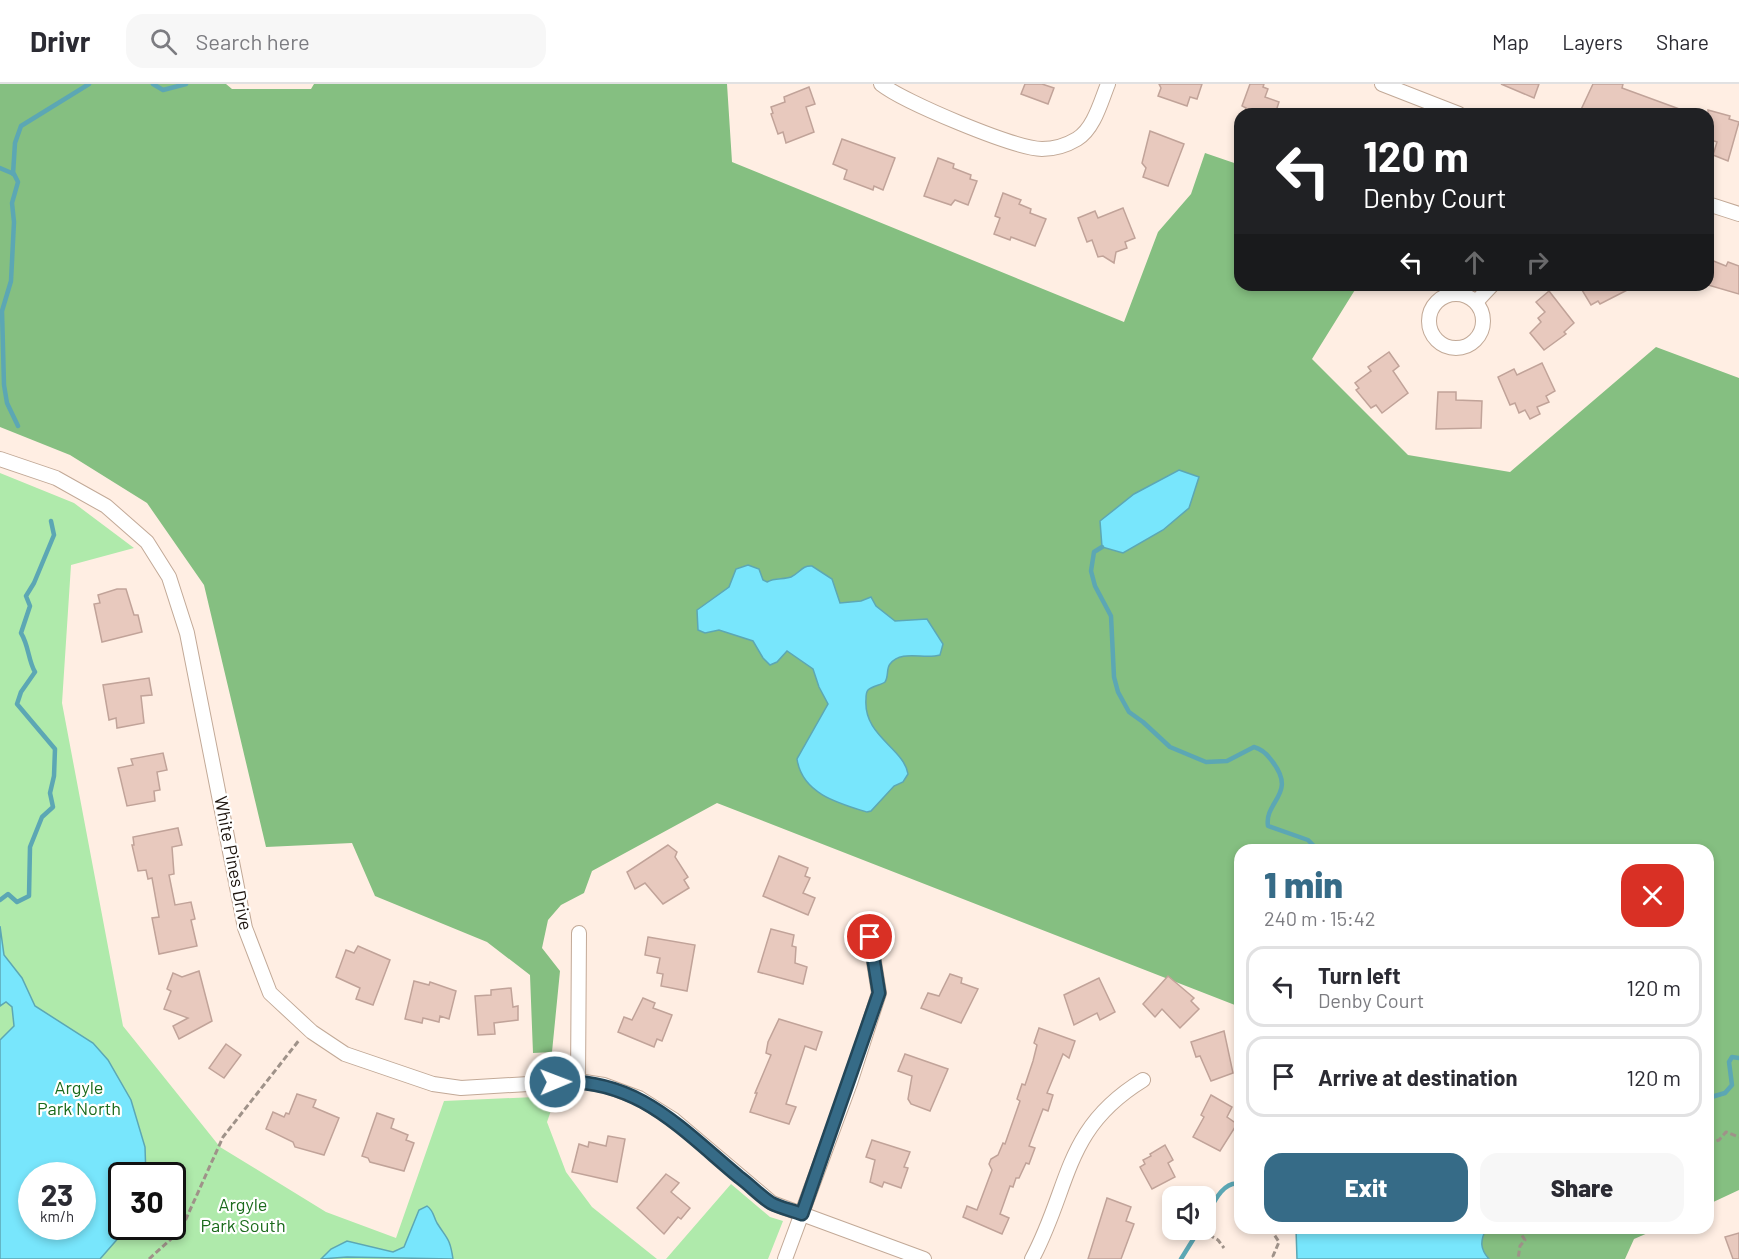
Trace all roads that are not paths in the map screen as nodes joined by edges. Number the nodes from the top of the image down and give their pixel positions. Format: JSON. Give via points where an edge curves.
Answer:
{"nodes":[{"id":1,"x":881,"y":84,"type":"edge"},
{"id":2,"x":1108,"y":84,"type":"edge"},
{"id":3,"x":1382,"y":84,"type":"edge"},
{"id":4,"x":1444,"y":108,"type":"edge"},
{"id":5,"x":1714,"y":206,"type":"edge"},
{"id":6,"x":1739,"y":214,"type":"edge"},
{"id":7,"x":1486,"y":291,"type":"edge"},
{"id":8,"x":1476,"y":302,"type":"junction"},
{"id":9,"x":0,"y":459,"type":"edge"},
{"id":10,"x":579,"y":933,"type":"dead end"},
{"id":11,"x":870,"y":937,"type":"dead end"},
{"id":12,"x":1143,"y":1080,"type":"dead end"},
{"id":13,"x":578,"y":1081,"type":"junction"},
{"id":14,"x":802,"y":1214,"type":"junction"},
{"id":15,"x":785,"y":1259,"type":"edge"},
{"id":16,"x":924,"y":1259,"type":"edge"},
{"id":17,"x":1032,"y":1259,"type":"edge"}],
"edges":[{"from":1,"to":2,"type":"street","via":[[894,95],[970,126],[1041,149],[1079,138],[1095,117]]},
{"from":3,"to":4,"type":"street"},
{"from":5,"to":6,"type":"street"},
{"from":7,"to":8,"type":"street"},
{"from":8,"to":8,"type":"street","via":[[1459,293],[1440,298],[1429,313],[1428,322],[1436,340],[1452,348],[1471,344],[1478,338],[1484,319]]},
{"from":9,"to":13,"type":"street","name":"White Pines Drive","via":[[56,478],[106,506],[147,543],[169,577],[190,645],[245,928],[270,993],[309,1029],[345,1054],[433,1084],[461,1088]]},
{"from":10,"to":13,"type":"street"},
{"from":11,"to":14,"type":"street","via":[[879,993]]},
{"from":12,"to":17,"type":"street","via":[[1119,1094],[1088,1127]]},
{"from":13,"to":14,"type":"street","name":"White Pines Drive","via":[[604,1085],[639,1098],[674,1120],[772,1203]]},
{"from":14,"to":15,"type":"street"},
{"from":14,"to":16,"type":"street","name":"White Pines Drive"}]}
